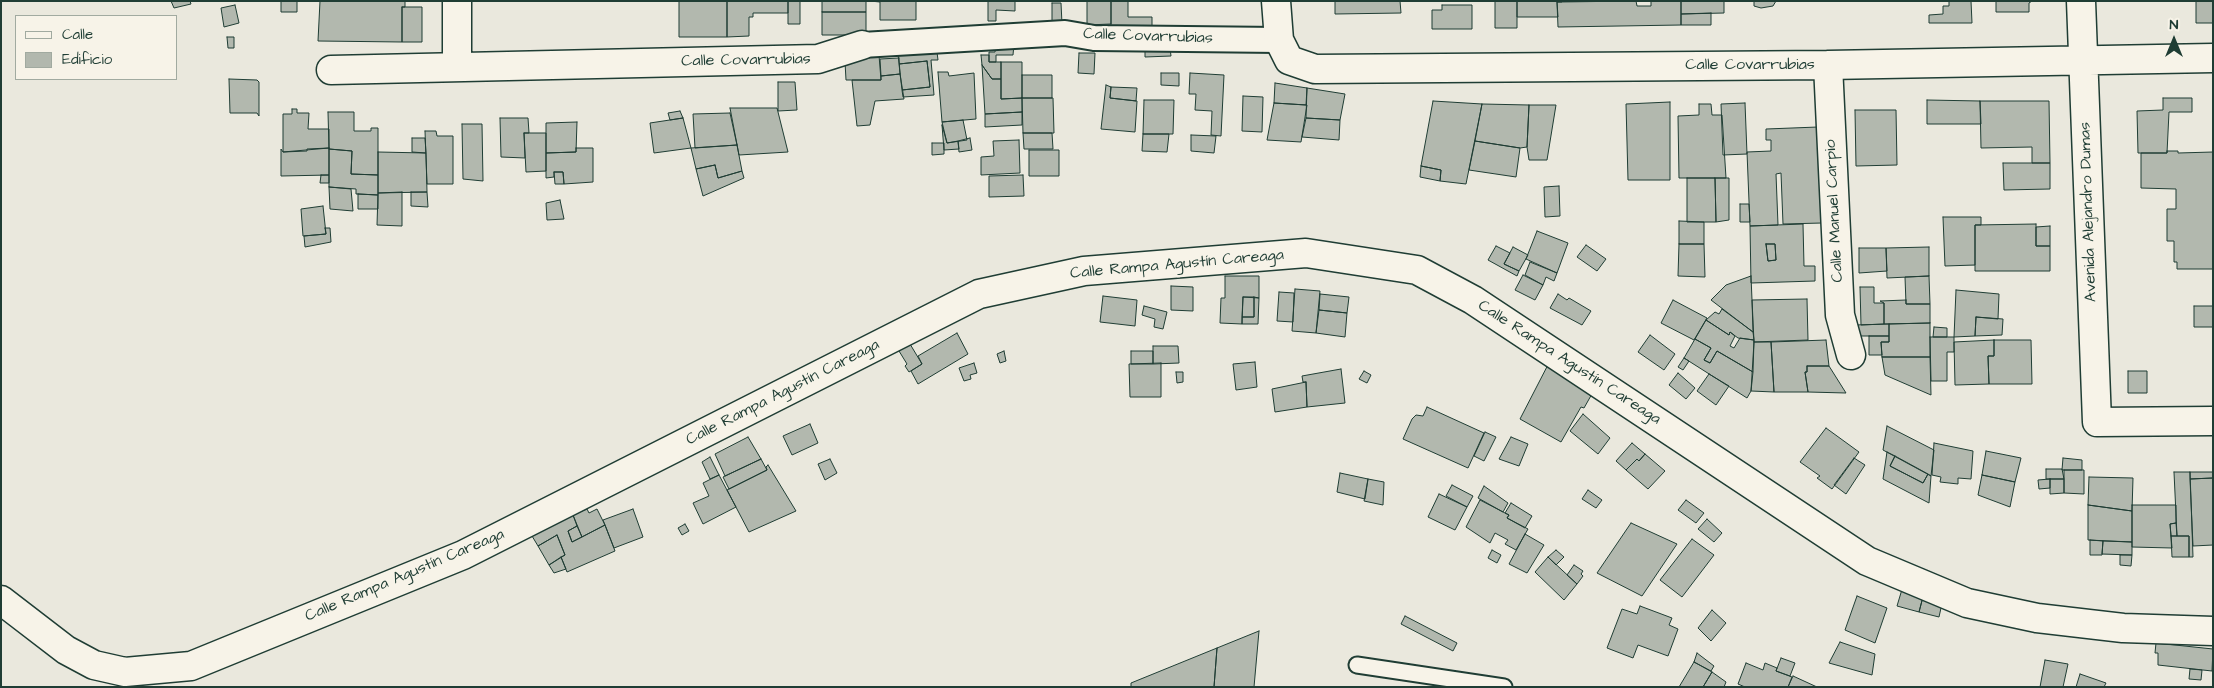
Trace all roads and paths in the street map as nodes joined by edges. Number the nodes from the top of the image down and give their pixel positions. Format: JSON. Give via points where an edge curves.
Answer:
{"nodes":[{"id":1,"x":457,"y":1,"type":"edge"},
{"id":2,"x":1276,"y":1,"type":"edge"},
{"id":3,"x":2081,"y":1,"type":"edge"},
{"id":4,"x":862,"y":45,"type":"joint"},
{"id":5,"x":1284,"y":50,"type":"junction"},
{"id":6,"x":2213,"y":58,"type":"edge"},
{"id":7,"x":2082,"y":61,"type":"junction"},
{"id":8,"x":1828,"y":65,"type":"junction"},
{"id":9,"x":457,"y":67,"type":"junction"},
{"id":10,"x":331,"y":70,"type":"dead end"},
{"id":11,"x":1851,"y":355,"type":"dead end"},
{"id":12,"x":2213,"y":421,"type":"edge"},
{"id":13,"x":1,"y":600,"type":"edge"},
{"id":14,"x":2213,"y":631,"type":"edge"},
{"id":15,"x":1358,"y":665,"type":"dead end"},
{"id":16,"x":1504,"y":687,"type":"edge"}],
"edges":[{"from":1,"to":9,"type":"street"},
{"from":2,"to":5,"type":"street"},
{"from":3,"to":7,"type":"street","name":"Avenida Alejandro Dumas"},
{"from":4,"to":5,"type":"street","name":"Calle Covarrubias","via":[[1066,34]]},
{"from":4,"to":9,"type":"street","name":"Calle Covarrubias","via":[[818,59]]},
{"from":5,"to":8,"type":"street","name":"Calle Covarrubias","via":[[1315,68]]},
{"from":6,"to":7,"type":"street","name":"Calle Covarrubias"},
{"from":7,"to":8,"type":"street","name":"Calle Covarrubias"},
{"from":7,"to":12,"type":"street","name":"Avenida Alejandro Dumas","via":[[2097,422]]},
{"from":8,"to":11,"type":"street","name":"Calle Manuel Carpio","via":[[1840,315]]},
{"from":9,"to":10,"type":"street","name":"Calle Covarrubias"},
{"from":13,"to":14,"type":"street","name":"Calle Rampa Agustín Careaga","via":[[66,650],[94,665],[125,672],[191,666],[463,555],[979,294],[1084,271],[1306,253],[1417,270],[1473,300],[1867,561],[1968,603],[2038,618],[2123,628]]},
{"from":15,"to":16,"type":"lane"}]}
